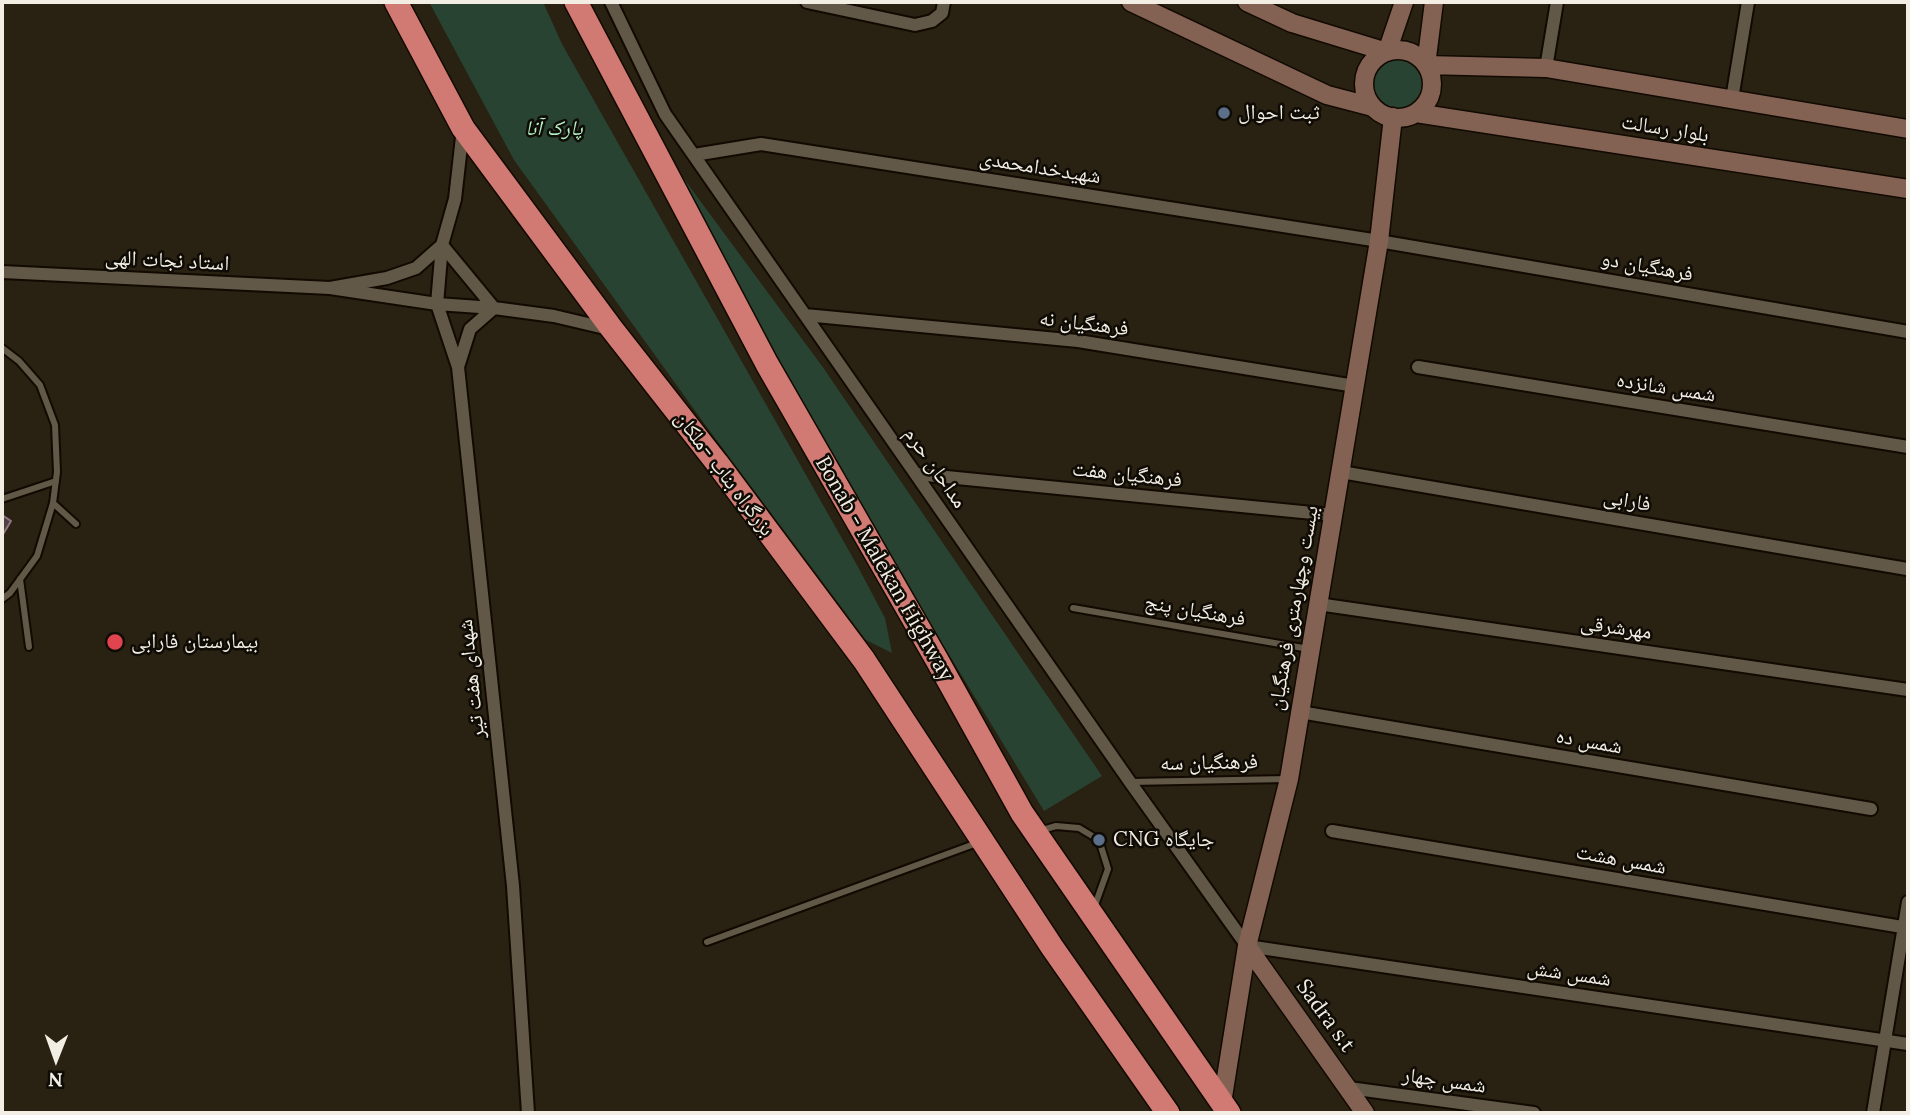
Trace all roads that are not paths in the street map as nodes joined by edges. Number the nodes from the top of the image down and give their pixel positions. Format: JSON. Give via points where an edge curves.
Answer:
{"nodes":[{"id":1,"x":396,"y":2,"type":"edge"},
{"id":2,"x":576,"y":2,"type":"edge"},
{"id":3,"x":611,"y":2,"type":"edge"},
{"id":4,"x":807,"y":2,"type":"edge"},
{"id":5,"x":944,"y":2,"type":"edge"},
{"id":6,"x":1131,"y":2,"type":"edge"},
{"id":7,"x":1247,"y":2,"type":"edge"},
{"id":8,"x":1404,"y":2,"type":"edge"},
{"id":9,"x":1434,"y":2,"type":"edge"},
{"id":10,"x":1557,"y":2,"type":"edge"},
{"id":11,"x":1748,"y":2,"type":"edge"},
{"id":12,"x":1387,"y":52,"type":"junction"},
{"id":13,"x":1426,"y":65,"type":"junction"},
{"id":14,"x":1546,"y":68,"type":"junction"},
{"id":15,"x":1732,"y":99,"type":"junction"},
{"id":16,"x":1373,"y":107,"type":"junction"},
{"id":17,"x":1416,"y":113,"type":"junction"},
{"id":18,"x":1393,"y":117,"type":"junction"},
{"id":19,"x":463,"y":128,"type":"junction"},
{"id":20,"x":1908,"y":128,"type":"edge"},
{"id":21,"x":694,"y":155,"type":"junction"},
{"id":22,"x":1908,"y":189,"type":"edge"},
{"id":23,"x":1379,"y":241,"type":"junction"},
{"id":24,"x":442,"y":245,"type":"junction"},
{"id":25,"x":2,"y":272,"type":"edge"},
{"id":26,"x":330,"y":288,"type":"junction"},
{"id":27,"x":437,"y":304,"type":"junction"},
{"id":28,"x":494,"y":308,"type":"junction"},
{"id":29,"x":805,"y":315,"type":"junction"},
{"id":30,"x":612,"y":329,"type":"junction"},
{"id":31,"x":1908,"y":332,"type":"edge"},
{"id":32,"x":2,"y":348,"type":"edge"},
{"id":33,"x":458,"y":367,"type":"junction"},
{"id":34,"x":1418,"y":367,"type":"dead end"},
{"id":35,"x":1355,"y":386,"type":"junction"},
{"id":36,"x":1908,"y":447,"type":"edge"},
{"id":37,"x":1341,"y":472,"type":"junction"},
{"id":38,"x":916,"y":474,"type":"junction"},
{"id":39,"x":56,"y":481,"type":"junction"},
{"id":40,"x":2,"y":499,"type":"edge"},
{"id":41,"x":53,"y":503,"type":"junction"},
{"id":42,"x":1334,"y":515,"type":"junction"},
{"id":43,"x":76,"y":524,"type":"dead end"},
{"id":44,"x":1907,"y":569,"type":"edge"},
{"id":45,"x":20,"y":579,"type":"junction"},
{"id":46,"x":2,"y":598,"type":"edge"},
{"id":47,"x":1318,"y":604,"type":"junction"},
{"id":48,"x":1073,"y":608,"type":"dead end"},
{"id":49,"x":29,"y":647,"type":"dead end"},
{"id":50,"x":1311,"y":650,"type":"junction"},
{"id":51,"x":1908,"y":690,"type":"edge"},
{"id":52,"x":1300,"y":712,"type":"junction"},
{"id":53,"x":1289,"y":779,"type":"junction"},
{"id":54,"x":1130,"y":782,"type":"junction"},
{"id":55,"x":1871,"y":809,"type":"dead end"},
{"id":56,"x":1332,"y":831,"type":"dead end"},
{"id":57,"x":1035,"y":832,"type":"junction"},
{"id":58,"x":982,"y":841,"type":"junction"},
{"id":59,"x":1908,"y":902,"type":"edge"},
{"id":60,"x":1092,"y":913,"type":"junction"},
{"id":61,"x":1906,"y":928,"type":"edge"},
{"id":62,"x":707,"y":942,"type":"dead end"},
{"id":63,"x":1247,"y":946,"type":"junction"},
{"id":64,"x":1885,"y":1040,"type":"junction"},
{"id":65,"x":1908,"y":1044,"type":"edge"},
{"id":66,"x":1349,"y":1088,"type":"junction"},
{"id":67,"x":1226,"y":1108,"type":"edge"},
{"id":68,"x":528,"y":1113,"type":"edge"},
{"id":69,"x":1168,"y":1113,"type":"edge"},
{"id":70,"x":1366,"y":1113,"type":"edge"},
{"id":71,"x":1534,"y":1113,"type":"edge"},
{"id":72,"x":1873,"y":1113,"type":"edge"}],
"edges":[{"from":1,"to":19,"type":"highway","name":"بزرگراه بناب -ملکان"},
{"from":2,"to":57,"type":"highway","name":"Bonab - Malekan Highway","via":[[766,364]]},
{"from":3,"to":21,"type":"street","name":"مداحان حرم","via":[[665,114]]},
{"from":4,"to":5,"type":"street","via":[[915,25],[942,13]]},
{"from":6,"to":16,"type":"street","via":[[1327,95]]},
{"from":7,"to":12,"type":"street","via":[[1292,23]]},
{"from":8,"to":12,"type":"street"},
{"from":9,"to":13,"type":"street"},
{"from":10,"to":14,"type":"street"},
{"from":11,"to":15,"type":"street"},
{"from":12,"to":13,"type":"street","via":[[1409,52]]},
{"from":12,"to":16,"type":"street","via":[[1377,57],[1365,76],[1364,87]]},
{"from":13,"to":14,"type":"street","name":"بلوار رسالت"},
{"from":13,"to":17,"type":"street","via":[[1432,86]]},
{"from":14,"to":15,"type":"street","name":"بلوار رسالت"},
{"from":15,"to":20,"type":"street","name":"بلوار رسالت"},
{"from":16,"to":18,"type":"street"},
{"from":17,"to":18,"type":"street"},
{"from":17,"to":22,"type":"street","name":"بلوار رسالت"},
{"from":18,"to":23,"type":"street","name":"بیست وچهارمتری فرهنگیان"},
{"from":19,"to":24,"type":"street","name":"شهدای هفت تیر","via":[[455,199]]},
{"from":19,"to":30,"type":"highway","name":"بزرگراه بناب -ملکان"},
{"from":21,"to":23,"type":"street","name":"شهیدخدامحمدی","via":[[761,144]]},
{"from":21,"to":29,"type":"street","name":"مداحان حرم"},
{"from":23,"to":31,"type":"street","name":"فرهنگیان دو"},
{"from":23,"to":35,"type":"street","name":"بیست وچهارمتری فرهنگیان"},
{"from":24,"to":26,"type":"street","via":[[416,268]]},
{"from":24,"to":27,"type":"street","name":"شهدای هفت تیر"},
{"from":24,"to":28,"type":"street"},
{"from":25,"to":26,"type":"street","name":"استاد نجات الهی"},
{"from":26,"to":27,"type":"street"},
{"from":27,"to":28,"type":"street"},
{"from":27,"to":33,"type":"street","name":"شهدای هفت تیر"},
{"from":28,"to":30,"type":"street"},
{"from":28,"to":33,"type":"street","via":[[470,329]]},
{"from":29,"to":35,"type":"street","name":"فرهنگیان نه","via":[[1078,341]]},
{"from":29,"to":38,"type":"street","name":"مداحان حرم"},
{"from":30,"to":58,"type":"highway","name":"بزرگراه بناب -ملکان","via":[[864,660]]},
{"from":32,"to":39,"type":"lane","via":[[40,385],[55,425]]},
{"from":33,"to":68,"type":"street","name":"شهدای هفت تیر","via":[[513,886]]},
{"from":34,"to":36,"type":"street","name":"شمس شانزده"},
{"from":35,"to":37,"type":"street","name":"بیست وچهارمتری فرهنگیان"},
{"from":37,"to":42,"type":"street","name":"بیست وچهارمتری فرهنگیان"},
{"from":37,"to":44,"type":"street","name":"فارابی"},
{"from":38,"to":42,"type":"street","name":"فرهنگیان هفت"},
{"from":38,"to":54,"type":"street","name":"مداحان حرم"},
{"from":39,"to":40,"type":"lane"},
{"from":39,"to":41,"type":"lane"},
{"from":41,"to":43,"type":"lane"},
{"from":41,"to":45,"type":"lane","via":[[37,556]]},
{"from":42,"to":47,"type":"street","name":"بیست وچهارمتری فرهنگیان"},
{"from":45,"to":46,"type":"lane"},
{"from":45,"to":49,"type":"lane"},
{"from":47,"to":50,"type":"street","name":"بیست وچهارمتری فرهنگیان"},
{"from":47,"to":51,"type":"street","name":"مهرشرقی"},
{"from":48,"to":50,"type":"lane","name":"فرهنگیان پنج"},
{"from":50,"to":52,"type":"street","name":"بیست وچهارمتری فرهنگیان"},
{"from":52,"to":53,"type":"street","name":"بیست وچهارمتری فرهنگیان"},
{"from":52,"to":55,"type":"street","name":"شمس ده"},
{"from":53,"to":54,"type":"lane","name":"فرهنگیان سه"},
{"from":53,"to":63,"type":"street","name":"بیست وچهارمتری فرهنگیان"},
{"from":54,"to":63,"type":"street","name":"مداحان حرم"},
{"from":56,"to":61,"type":"street","name":"شمس هشت"},
{"from":57,"to":60,"type":"highway","name":"Bonab - Malekan Highway"},
{"from":57,"to":60,"type":"lane","via":[[1055,825],[1079,828],[1100,840],[1108,869]]},
{"from":58,"to":62,"type":"lane"},
{"from":58,"to":69,"type":"highway","name":"بزرگراه بناب -ملکان"},
{"from":59,"to":61,"type":"street"},
{"from":60,"to":67,"type":"highway","name":"Bonab - Malekan Highway"},
{"from":61,"to":64,"type":"street"},
{"from":63,"to":64,"type":"street","name":"شمس شش"},
{"from":63,"to":66,"type":"street","name":"Sadra s.t"},
{"from":63,"to":67,"type":"street","name":"بیست وچهارمتری فرهنگیان"},
{"from":64,"to":65,"type":"street","name":"شمس شش"},
{"from":64,"to":72,"type":"street"},
{"from":66,"to":70,"type":"street","name":"Sadra s.t"},
{"from":66,"to":71,"type":"street","name":"شمس چهار"}]}
